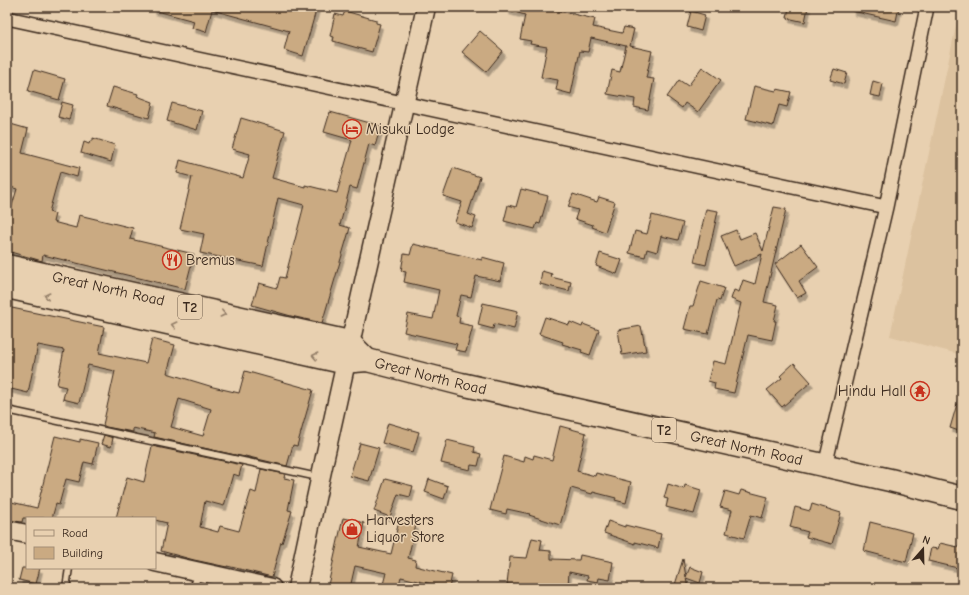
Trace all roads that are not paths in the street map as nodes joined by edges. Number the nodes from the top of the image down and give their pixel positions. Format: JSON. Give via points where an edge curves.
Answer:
{"nodes":[{"id":1,"x":426,"y":7,"type":"edge"},
{"id":2,"x":927,"y":7,"type":"edge"},
{"id":3,"x":7,"y":18,"type":"edge"},
{"id":4,"x":405,"y":103,"type":"junction"},
{"id":5,"x":886,"y":207,"type":"junction"},
{"id":6,"x":7,"y":266,"type":"edge"},
{"id":7,"x":7,"y":287,"type":"edge"},
{"id":8,"x":354,"y":355,"type":"junction"},
{"id":9,"x":7,"y":410,"type":"edge"},
{"id":10,"x":826,"y":466,"type":"junction"},
{"id":11,"x":320,"y":477,"type":"junction"},
{"id":12,"x":962,"y":498,"type":"edge"},
{"id":13,"x":7,"y":530,"type":"edge"},
{"id":14,"x":26,"y":534,"type":"edge"},
{"id":15,"x":156,"y":562,"type":"edge"},
{"id":16,"x":69,"y":569,"type":"edge"},
{"id":17,"x":196,"y":580,"type":"edge"},
{"id":18,"x":66,"y":588,"type":"edge"},
{"id":19,"x":272,"y":588,"type":"edge"},
{"id":20,"x":298,"y":588,"type":"edge"}],
"edges":[{"from":1,"to":4,"type":"main road"},
{"from":2,"to":5,"type":"street"},
{"from":3,"to":4,"type":"street"},
{"from":4,"to":5,"type":"street"},
{"from":4,"to":8,"type":"main road"},
{"from":5,"to":10,"type":"street"},
{"from":6,"to":8,"type":"highway","name":"Great North Road","number":"T2","one_way":true},
{"from":8,"to":7,"type":"highway","name":"Great North Road","number":"T2","one_way":true},
{"from":8,"to":10,"type":"highway","name":"Great North Road","number":"T2","via":[[461,384]]},
{"from":8,"to":11,"type":"main road"},
{"from":9,"to":11,"type":"lane"},
{"from":10,"to":12,"type":"highway","name":"Great North Road","number":"T2"},
{"from":11,"to":20,"type":"main road"},
{"from":13,"to":14,"type":"main road"},
{"from":15,"to":17,"type":"main road"},
{"from":16,"to":18,"type":"lane"},
{"from":17,"to":19,"type":"main road"}]}
